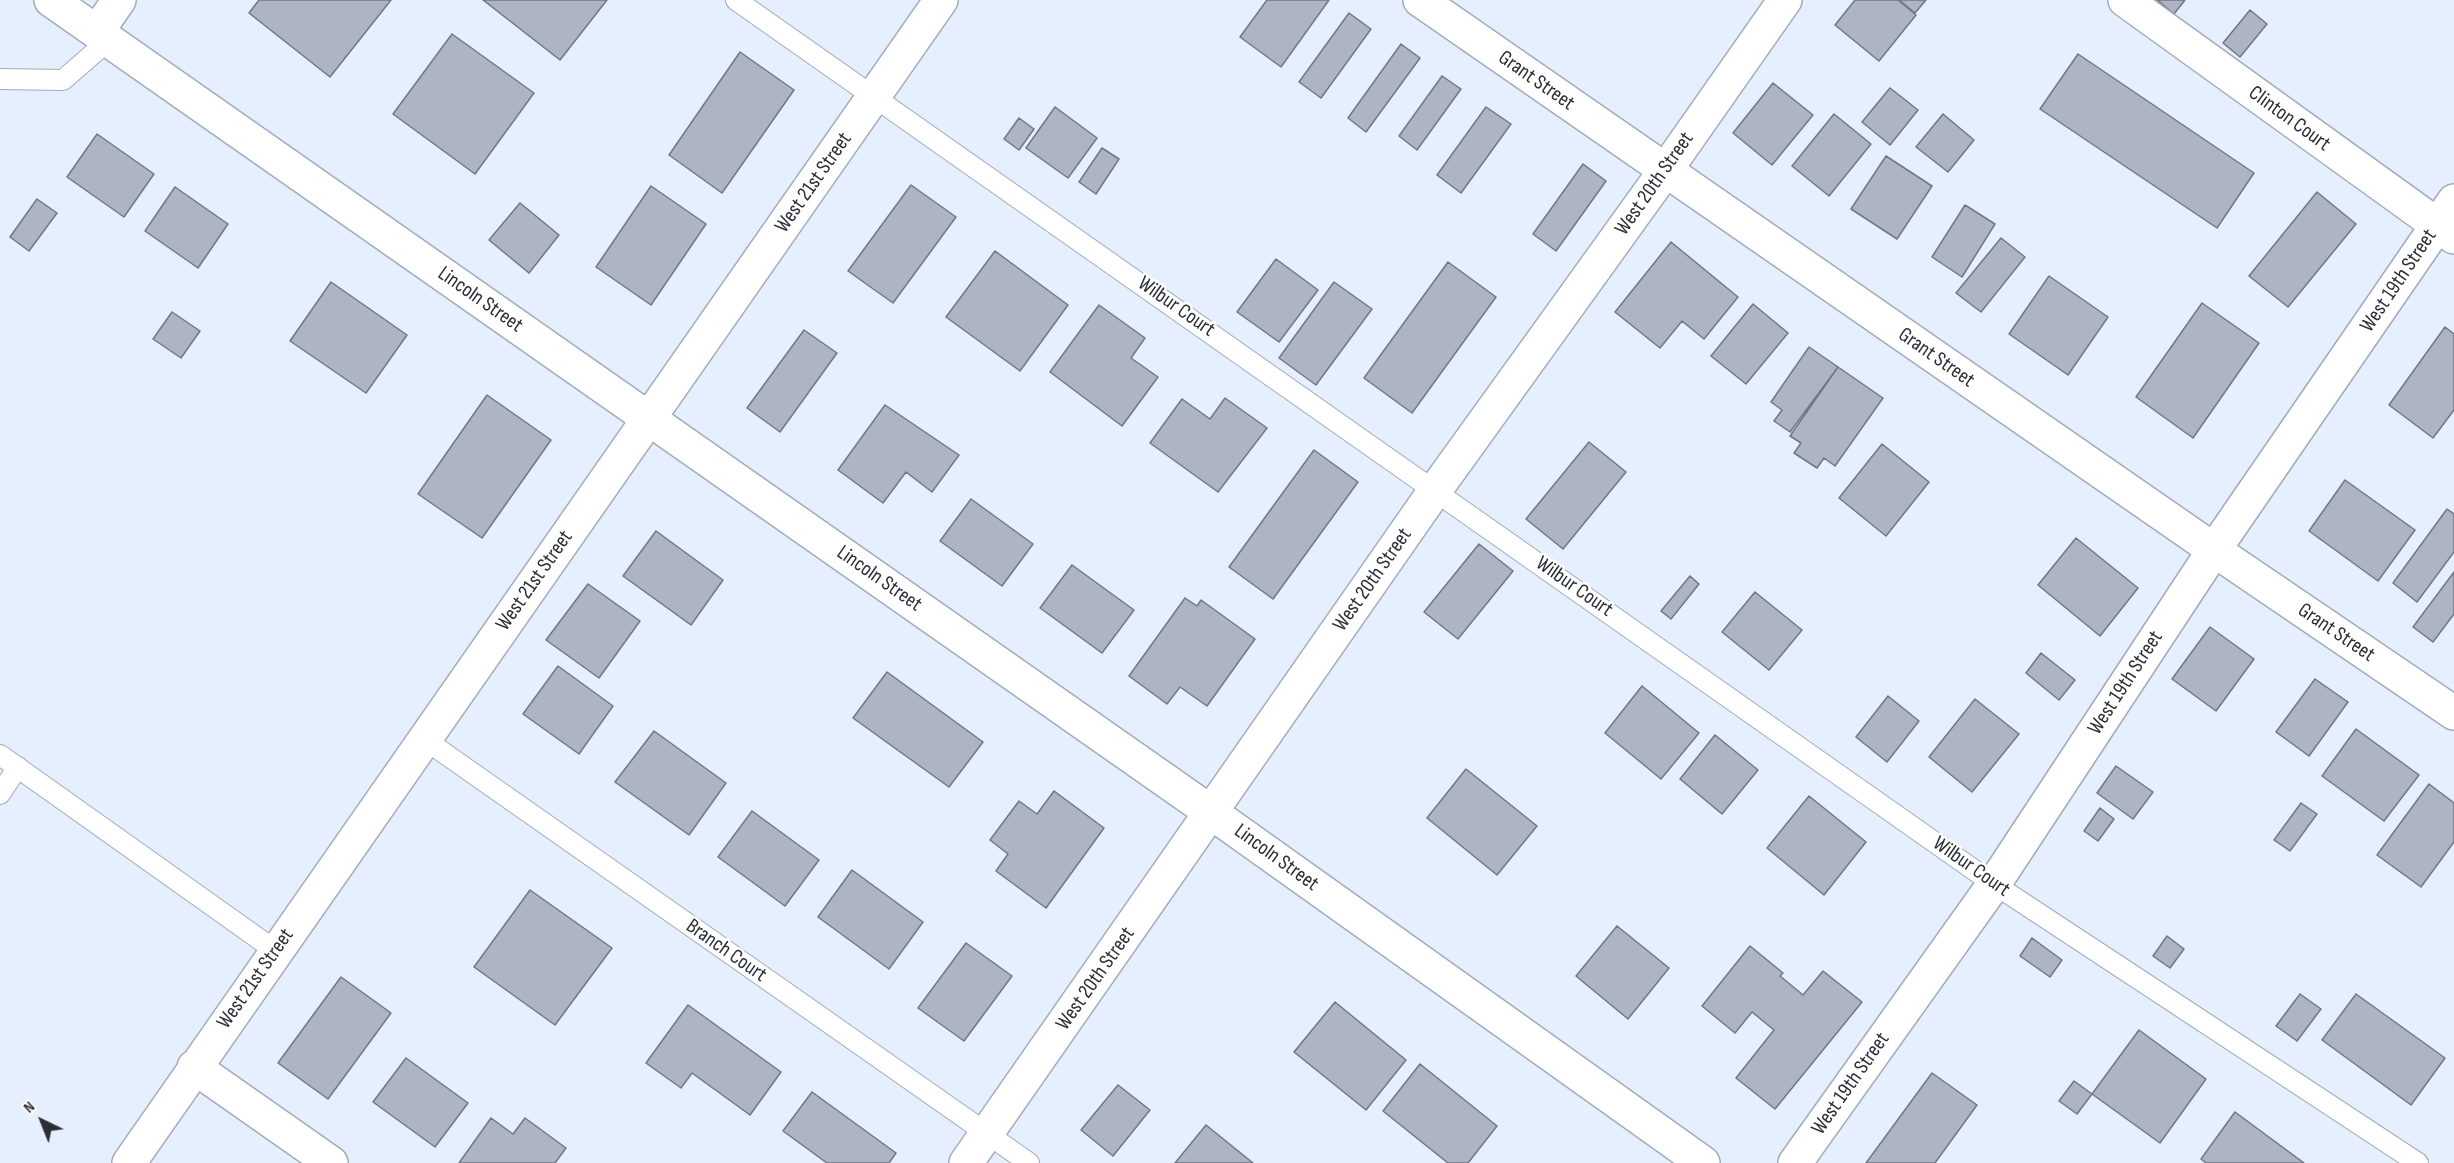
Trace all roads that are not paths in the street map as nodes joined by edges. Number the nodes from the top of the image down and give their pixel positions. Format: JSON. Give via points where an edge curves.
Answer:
{"nodes":[{"id":1,"x":51,"y":0,"type":"edge"},
{"id":2,"x":119,"y":0,"type":"edge"},
{"id":3,"x":736,"y":0,"type":"edge"},
{"id":4,"x":941,"y":0,"type":"edge"},
{"id":5,"x":1420,"y":0,"type":"edge"},
{"id":6,"x":1785,"y":0,"type":"edge"},
{"id":7,"x":2125,"y":0,"type":"edge"},
{"id":8,"x":103,"y":36,"type":"junction"},
{"id":9,"x":0,"y":79,"type":"edge"},
{"id":10,"x":875,"y":96,"type":"junction"},
{"id":11,"x":1665,"y":171,"type":"junction"},
{"id":12,"x":2448,"y":221,"type":"edge"},
{"id":13,"x":649,"y":418,"type":"junction"},
{"id":14,"x":1436,"y":489,"type":"junction"},
{"id":15,"x":2214,"y":550,"type":"junction"},
{"id":16,"x":2454,"y":713,"type":"edge"},
{"id":17,"x":424,"y":739,"type":"junction"},
{"id":18,"x":0,"y":755,"type":"edge"},
{"id":19,"x":18,"y":767,"type":"junction"},
{"id":20,"x":0,"y":794,"type":"edge"},
{"id":21,"x":1212,"y":813,"type":"junction"},
{"id":22,"x":1994,"y":884,"type":"junction"},
{"id":23,"x":276,"y":951,"type":"junction"},
{"id":24,"x":194,"y":1067,"type":"junction"},
{"id":25,"x":987,"y":1133,"type":"junction"},
{"id":26,"x":129,"y":1163,"type":"edge"},
{"id":27,"x":331,"y":1163,"type":"edge"},
{"id":28,"x":966,"y":1163,"type":"edge"},
{"id":29,"x":1029,"y":1163,"type":"edge"},
{"id":30,"x":1703,"y":1163,"type":"edge"},
{"id":31,"x":1795,"y":1163,"type":"edge"},
{"id":32,"x":2418,"y":1163,"type":"edge"}],
"edges":[{"from":1,"to":8,"type":"street","name":"Lincoln Street"},
{"from":2,"to":8,"type":"street"},
{"from":3,"to":10,"type":"lane","name":"Wilbur Court"},
{"from":4,"to":10,"type":"street","name":"West 21st Street"},
{"from":5,"to":11,"type":"street","name":"Grant Street"},
{"from":6,"to":11,"type":"street","name":"West 20th Street"},
{"from":7,"to":12,"type":"street","name":"Clinton Court"},
{"from":8,"to":9,"type":"lane","via":[[63,81]]},
{"from":8,"to":13,"type":"street","name":"Lincoln Street"},
{"from":10,"to":13,"type":"street","name":"West 21st Street"},
{"from":10,"to":14,"type":"lane","name":"Wilbur Court"},
{"from":11,"to":14,"type":"street","name":"West 20th Street"},
{"from":11,"to":15,"type":"street","name":"Grant Street"},
{"from":12,"to":15,"type":"street","name":"West 19th Street"},
{"from":13,"to":17,"type":"street","name":"West 21st Street"},
{"from":13,"to":21,"type":"street","name":"Lincoln Street"},
{"from":14,"to":21,"type":"street","name":"West 20th Street"},
{"from":14,"to":22,"type":"lane","name":"Wilbur Court"},
{"from":15,"to":16,"type":"street","name":"Grant Street"},
{"from":15,"to":22,"type":"street","name":"West 19th Street"},
{"from":17,"to":23,"type":"street","name":"West 21st Street"},
{"from":17,"to":25,"type":"lane","name":"Branch Court"},
{"from":18,"to":19,"type":"lane"},
{"from":19,"to":20,"type":"lane"},
{"from":19,"to":23,"type":"lane"},
{"from":21,"to":25,"type":"street","name":"West 20th Street"},
{"from":21,"to":30,"type":"street","name":"Lincoln Street"},
{"from":22,"to":31,"type":"street","name":"West 19th Street"},
{"from":22,"to":32,"type":"lane","name":"Wilbur Court"},
{"from":23,"to":24,"type":"street","name":"West 21st Street"},
{"from":24,"to":26,"type":"street","name":"West 21st Street"},
{"from":24,"to":27,"type":"street"},
{"from":25,"to":28,"type":"street","name":"West 20th Street"},
{"from":25,"to":29,"type":"lane","name":"Branch Court"}]}
